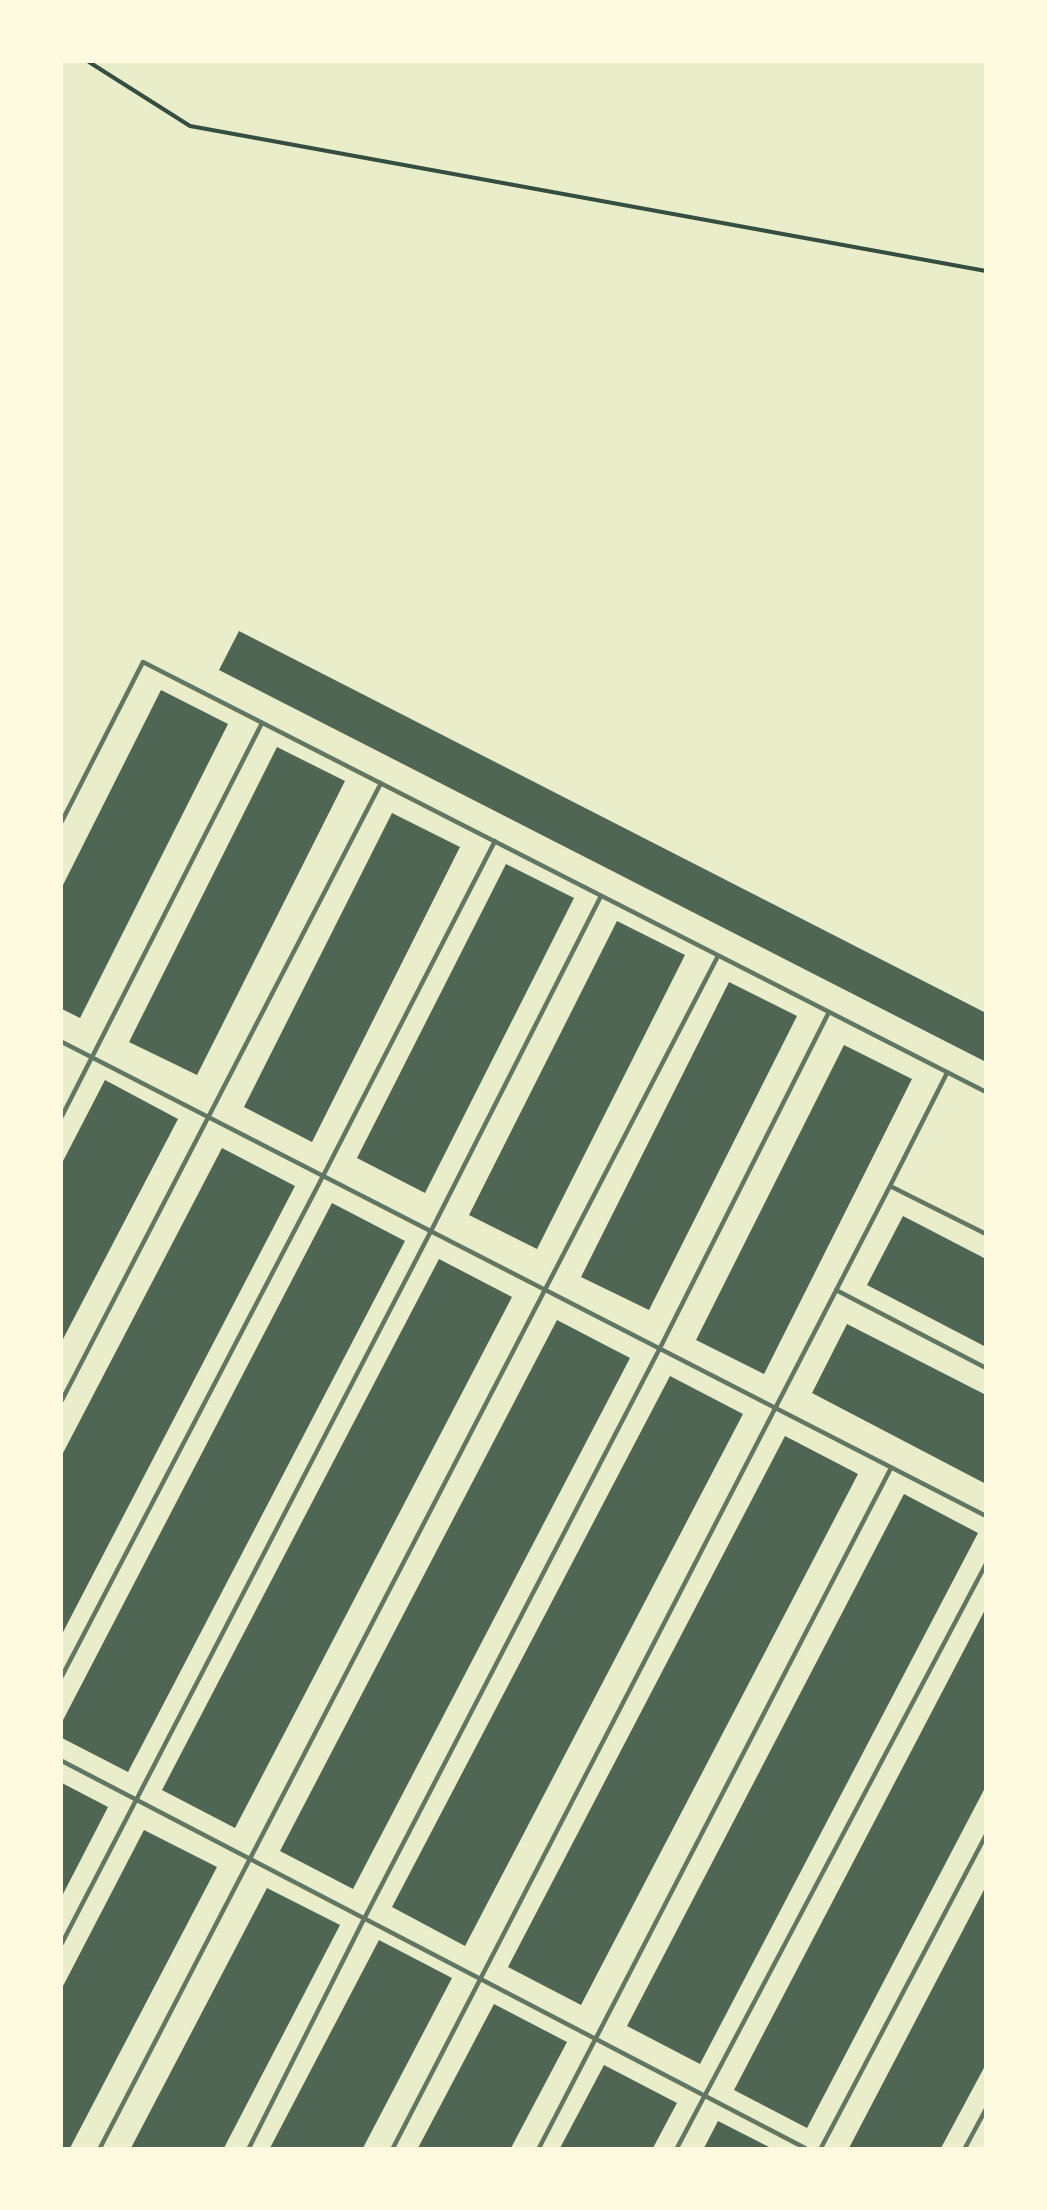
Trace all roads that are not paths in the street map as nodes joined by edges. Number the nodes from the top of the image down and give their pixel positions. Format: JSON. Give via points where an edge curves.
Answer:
{"nodes":[{"id":1,"x":262,"y":723,"type":"junction"},
{"id":2,"x":381,"y":783,"type":"junction"},
{"id":3,"x":62,"y":821,"type":"edge"},
{"id":4,"x":495,"y":841,"type":"junction"},
{"id":5,"x":601,"y":896,"type":"junction"},
{"id":6,"x":718,"y":956,"type":"junction"},
{"id":7,"x":829,"y":1012,"type":"junction"},
{"id":8,"x":62,"y":1042,"type":"edge"},
{"id":9,"x":92,"y":1057,"type":"junction"},
{"id":10,"x":948,"y":1072,"type":"junction"},
{"id":11,"x":986,"y":1092,"type":"edge"},
{"id":12,"x":62,"y":1116,"type":"edge"},
{"id":13,"x":208,"y":1117,"type":"junction"},
{"id":14,"x":323,"y":1176,"type":"junction"},
{"id":15,"x":890,"y":1186,"type":"junction"},
{"id":16,"x":431,"y":1231,"type":"junction"},
{"id":17,"x":986,"y":1234,"type":"edge"},
{"id":18,"x":545,"y":1290,"type":"junction"},
{"id":19,"x":836,"y":1290,"type":"junction"},
{"id":20,"x":660,"y":1348,"type":"junction"},
{"id":21,"x":986,"y":1368,"type":"edge"},
{"id":22,"x":62,"y":1400,"type":"edge"},
{"id":23,"x":776,"y":1408,"type":"junction"},
{"id":24,"x":891,"y":1468,"type":"junction"},
{"id":25,"x":986,"y":1516,"type":"edge"},
{"id":26,"x":986,"y":1564,"type":"edge"},
{"id":27,"x":62,"y":1676,"type":"edge"},
{"id":28,"x":62,"y":1761,"type":"edge"},
{"id":29,"x":135,"y":1800,"type":"junction"},
{"id":30,"x":986,"y":1836,"type":"edge"},
{"id":31,"x":249,"y":1859,"type":"junction"},
{"id":32,"x":364,"y":1919,"type":"junction"},
{"id":33,"x":62,"y":1943,"type":"edge"},
{"id":34,"x":481,"y":1980,"type":"junction"},
{"id":35,"x":596,"y":2039,"type":"junction"},
{"id":36,"x":705,"y":2096,"type":"junction"},
{"id":37,"x":986,"y":2109,"type":"edge"},
{"id":38,"x":99,"y":2148,"type":"edge"},
{"id":39,"x":249,"y":2148,"type":"edge"},
{"id":40,"x":393,"y":2148,"type":"edge"},
{"id":41,"x":539,"y":2148,"type":"edge"},
{"id":42,"x":677,"y":2148,"type":"edge"},
{"id":43,"x":805,"y":2148,"type":"edge"},
{"id":44,"x":821,"y":2148,"type":"edge"},
{"id":45,"x":965,"y":2148,"type":"edge"}],
"edges":[{"from":1,"to":2,"type":"lane"},
{"from":1,"to":3,"type":"lane","via":[[143,662]]},
{"from":1,"to":9,"type":"lane"},
{"from":2,"to":4,"type":"lane"},
{"from":2,"to":13,"type":"lane"},
{"from":4,"to":5,"type":"lane"},
{"from":4,"to":14,"type":"lane"},
{"from":5,"to":6,"type":"lane"},
{"from":5,"to":16,"type":"lane"},
{"from":6,"to":7,"type":"lane"},
{"from":6,"to":18,"type":"lane"},
{"from":7,"to":10,"type":"lane"},
{"from":7,"to":20,"type":"lane"},
{"from":8,"to":9,"type":"lane"},
{"from":9,"to":12,"type":"lane"},
{"from":9,"to":13,"type":"lane"},
{"from":10,"to":11,"type":"lane"},
{"from":10,"to":15,"type":"lane"},
{"from":13,"to":14,"type":"lane"},
{"from":13,"to":22,"type":"lane"},
{"from":14,"to":16,"type":"lane"},
{"from":14,"to":27,"type":"lane"},
{"from":15,"to":17,"type":"lane"},
{"from":15,"to":19,"type":"lane"},
{"from":16,"to":18,"type":"lane"},
{"from":16,"to":29,"type":"lane"},
{"from":18,"to":20,"type":"lane"},
{"from":18,"to":31,"type":"lane"},
{"from":19,"to":21,"type":"lane"},
{"from":19,"to":23,"type":"lane"},
{"from":20,"to":23,"type":"lane"},
{"from":20,"to":32,"type":"lane"},
{"from":23,"to":24,"type":"lane"},
{"from":23,"to":34,"type":"lane"},
{"from":24,"to":25,"type":"lane"},
{"from":24,"to":35,"type":"lane"},
{"from":26,"to":36,"type":"lane"},
{"from":28,"to":29,"type":"lane"},
{"from":29,"to":31,"type":"lane"},
{"from":29,"to":33,"type":"lane"},
{"from":30,"to":44,"type":"lane"},
{"from":31,"to":32,"type":"lane"},
{"from":31,"to":38,"type":"lane"},
{"from":32,"to":34,"type":"lane"},
{"from":32,"to":39,"type":"lane"},
{"from":34,"to":35,"type":"lane"},
{"from":34,"to":40,"type":"lane"},
{"from":35,"to":36,"type":"lane"},
{"from":35,"to":41,"type":"lane"},
{"from":36,"to":42,"type":"lane"},
{"from":36,"to":43,"type":"lane"},
{"from":37,"to":45,"type":"lane"}]}
